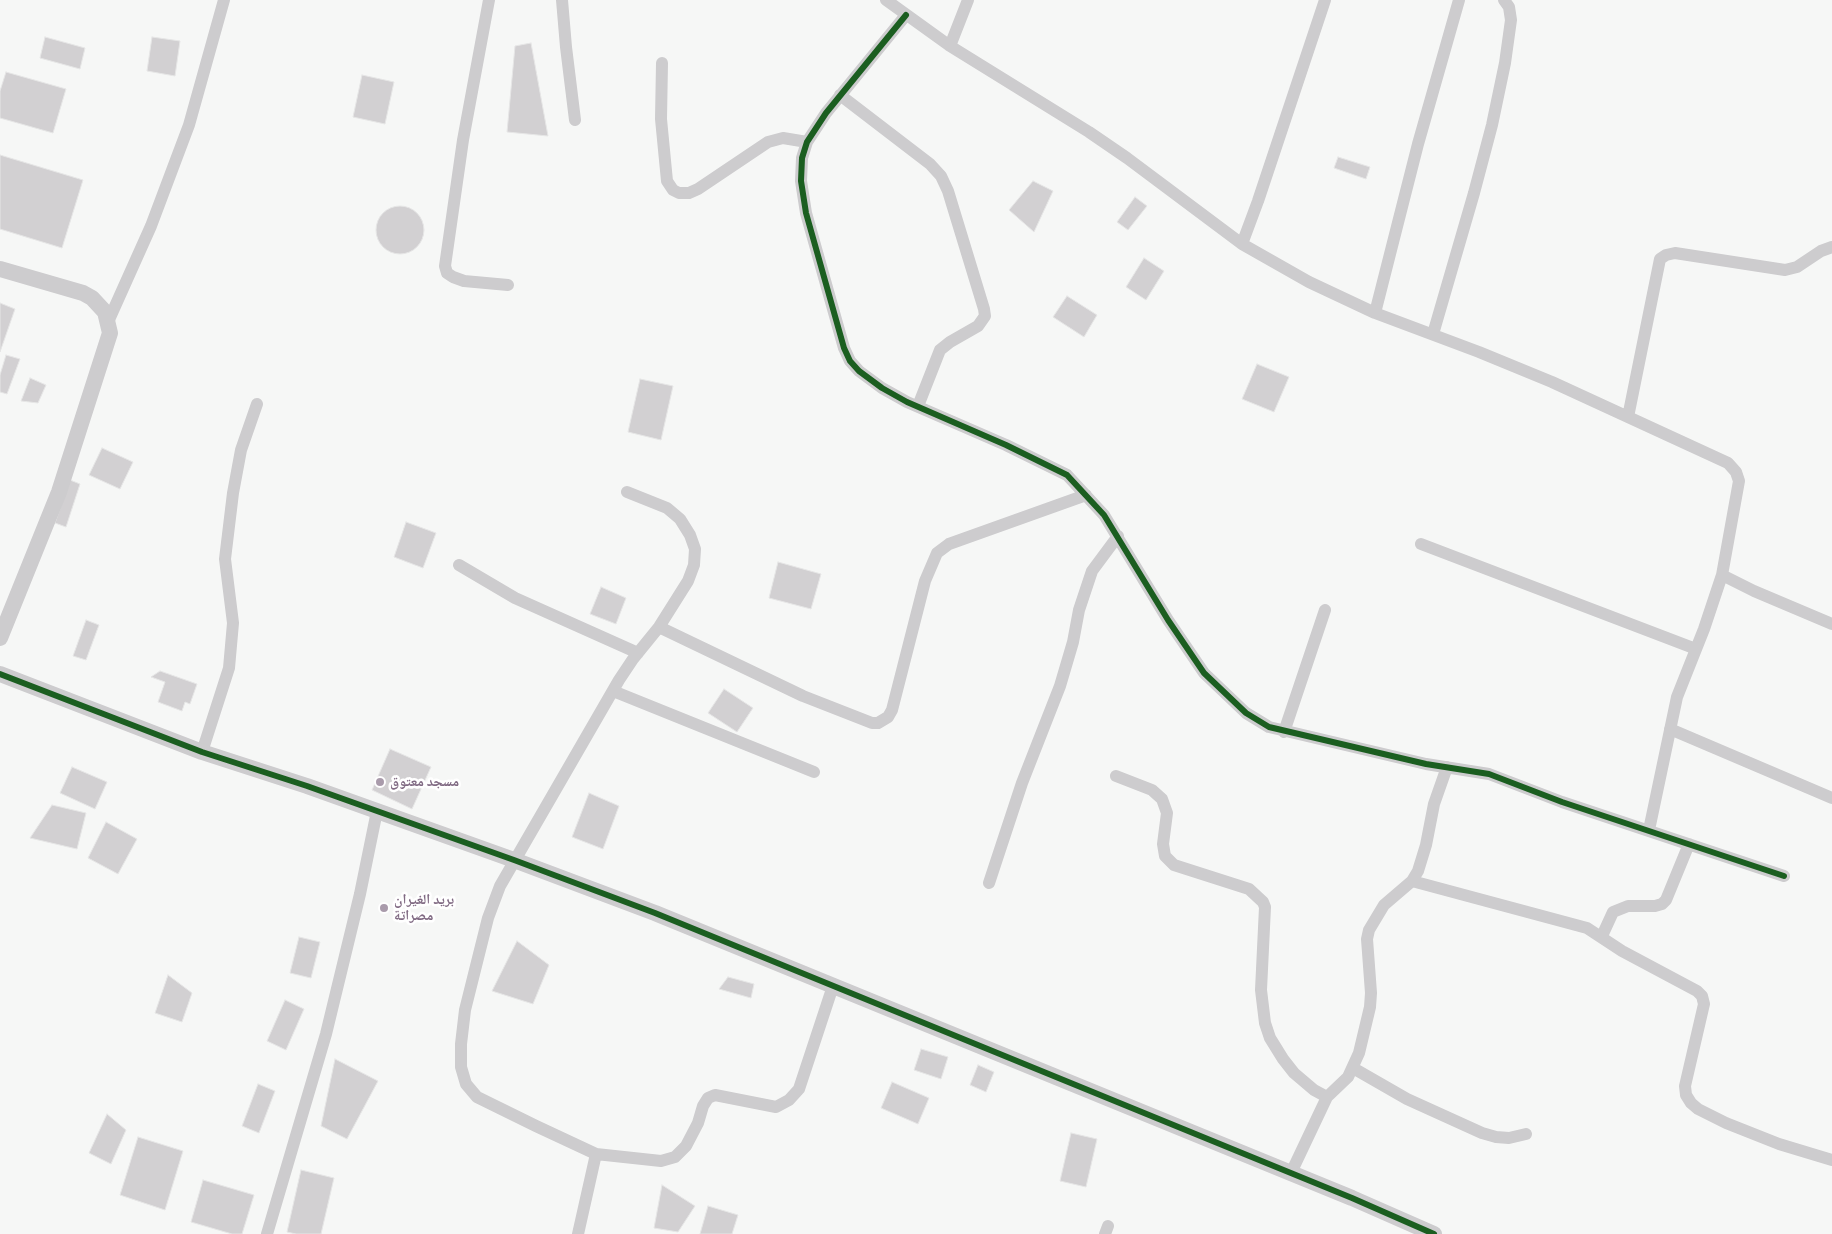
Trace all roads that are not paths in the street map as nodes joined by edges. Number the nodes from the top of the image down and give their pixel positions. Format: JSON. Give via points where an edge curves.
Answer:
{"nodes":[{"id":1,"x":224,"y":0,"type":"edge"},
{"id":2,"x":489,"y":0,"type":"edge"},
{"id":3,"x":562,"y":0,"type":"edge"},
{"id":4,"x":886,"y":0,"type":"edge"},
{"id":5,"x":968,"y":0,"type":"edge"},
{"id":6,"x":1325,"y":0,"type":"edge"},
{"id":7,"x":1459,"y":0,"type":"edge"},
{"id":8,"x":1504,"y":0,"type":"edge"},
{"id":9,"x":906,"y":15,"type":"junction"},
{"id":10,"x":950,"y":46,"type":"junction"},
{"id":11,"x":662,"y":63,"type":"dead end"},
{"id":12,"x":840,"y":95,"type":"junction"},
{"id":13,"x":574,"y":120,"type":"dead end"},
{"id":14,"x":807,"y":142,"type":"junction"},
{"id":15,"x":1242,"y":244,"type":"junction"},
{"id":16,"x":1832,"y":246,"type":"edge"},
{"id":17,"x":0,"y":268,"type":"edge"},
{"id":18,"x":508,"y":285,"type":"dead end"},
{"id":19,"x":1374,"y":313,"type":"junction"},
{"id":20,"x":108,"y":322,"type":"junction"},
{"id":21,"x":1433,"y":334,"type":"junction"},
{"id":22,"x":257,"y":404,"type":"dead end"},
{"id":23,"x":918,"y":406,"type":"junction"},
{"id":24,"x":1628,"y":417,"type":"junction"},
{"id":25,"x":627,"y":492,"type":"dead end"},
{"id":26,"x":1086,"y":494,"type":"junction"},
{"id":27,"x":1118,"y":536,"type":"junction"},
{"id":28,"x":1421,"y":544,"type":"dead end"},
{"id":29,"x":459,"y":565,"type":"dead end"},
{"id":30,"x":1722,"y":575,"type":"junction"},
{"id":31,"x":1324,"y":610,"type":"dead end"},
{"id":32,"x":1832,"y":624,"type":"edge"},
{"id":33,"x":659,"y":627,"type":"junction"},
{"id":34,"x":0,"y":638,"type":"edge"},
{"id":35,"x":1696,"y":649,"type":"junction"},
{"id":36,"x":638,"y":653,"type":"junction"},
{"id":37,"x":0,"y":674,"type":"edge"},
{"id":38,"x":613,"y":691,"type":"junction"},
{"id":39,"x":1670,"y":729,"type":"junction"},
{"id":40,"x":1284,"y":732,"type":"junction"},
{"id":41,"x":202,"y":752,"type":"junction"},
{"id":42,"x":1447,"y":768,"type":"junction"},
{"id":43,"x":814,"y":772,"type":"dead end"},
{"id":44,"x":1116,"y":776,"type":"dead end"},
{"id":45,"x":1832,"y":798,"type":"edge"},
{"id":46,"x":377,"y":811,"type":"junction"},
{"id":47,"x":1649,"y":830,"type":"junction"},
{"id":48,"x":1689,"y":844,"type":"junction"},
{"id":49,"x":514,"y":860,"type":"junction"},
{"id":50,"x":1784,"y":876,"type":"dead end"},
{"id":51,"x":1412,"y":881,"type":"junction"},
{"id":52,"x":989,"y":883,"type":"dead end"},
{"id":53,"x":1602,"y":936,"type":"junction"},
{"id":54,"x":834,"y":986,"type":"junction"},
{"id":55,"x":1353,"y":1068,"type":"junction"},
{"id":56,"x":1327,"y":1097,"type":"junction"},
{"id":57,"x":1526,"y":1134,"type":"dead end"},
{"id":58,"x":596,"y":1154,"type":"junction"},
{"id":59,"x":1832,"y":1160,"type":"edge"},
{"id":60,"x":1291,"y":1173,"type":"junction"},
{"id":61,"x":267,"y":1234,"type":"edge"},
{"id":62,"x":578,"y":1234,"type":"edge"},
{"id":63,"x":1434,"y":1234,"type":"edge"}],
"edges":[{"from":1,"to":20,"type":"street","via":[[189,125],[151,226]]},
{"from":2,"to":18,"type":"street","via":[[463,140],[445,266],[447,273],[464,281]]},
{"from":3,"to":13,"type":"street"},
{"from":4,"to":9,"type":"street"},
{"from":5,"to":10,"type":"street"},
{"from":6,"to":15,"type":"street"},
{"from":7,"to":19,"type":"street"},
{"from":8,"to":21,"type":"street","via":[[1511,20],[1492,125]]},
{"from":9,"to":10,"type":"street"},
{"from":9,"to":12,"type":"street"},
{"from":10,"to":15,"type":"street","via":[[1089,132]]},
{"from":11,"to":14,"type":"street","via":[[661,119],[667,180],[673,190],[689,193],[698,189],[768,142],[783,138]]},
{"from":12,"to":14,"type":"street"},
{"from":12,"to":23,"type":"street","via":[[941,176],[984,309],[985,316],[978,326],[940,350]]},
{"from":14,"to":23,"type":"street","via":[[802,158],[806,213],[844,348],[850,361],[869,379]]},
{"from":15,"to":19,"type":"street","via":[[1309,282]]},
{"from":16,"to":24,"type":"street","via":[[1797,267],[1785,270],[1675,254],[1660,259]]},
{"from":17,"to":20,"type":"street","via":[[83,293],[101,307]]},
{"from":19,"to":21,"type":"street"},
{"from":20,"to":34,"type":"street","via":[[108,342],[59,492]]},
{"from":21,"to":24,"type":"street"},
{"from":22,"to":41,"type":"street","via":[[241,450],[233,493],[226,559],[232,622],[229,668]]},
{"from":23,"to":26,"type":"street","via":[[1046,464],[1067,475]]},
{"from":24,"to":30,"type":"street","via":[[1728,463],[1736,472],[1738,494]]},
{"from":25,"to":33,"type":"street","via":[[667,508],[680,519],[695,549],[688,581]]},
{"from":26,"to":27,"type":"street"},
{"from":26,"to":33,"type":"street","via":[[949,544],[937,553],[925,581],[892,710],[878,723],[803,696]]},
{"from":27,"to":40,"type":"street","via":[[1204,673],[1246,713]]},
{"from":27,"to":52,"type":"street","via":[[1092,571],[1060,686],[1022,783]]},
{"from":28,"to":35,"type":"street"},
{"from":29,"to":36,"type":"street","via":[[515,598]]},
{"from":30,"to":32,"type":"street"},
{"from":30,"to":35,"type":"street"},
{"from":31,"to":40,"type":"street"},
{"from":33,"to":36,"type":"street"},
{"from":35,"to":39,"type":"street","via":[[1677,697]]},
{"from":36,"to":38,"type":"street"},
{"from":37,"to":41,"type":"street"},
{"from":38,"to":43,"type":"street"},
{"from":38,"to":49,"type":"street"},
{"from":39,"to":45,"type":"street"},
{"from":39,"to":47,"type":"street"},
{"from":40,"to":42,"type":"street"},
{"from":41,"to":46,"type":"street"},
{"from":42,"to":47,"type":"street","via":[[1489,774]]},
{"from":42,"to":51,"type":"street","via":[[1434,804],[1420,865]]},
{"from":44,"to":56,"type":"street","via":[[1152,790],[1162,799],[1167,813],[1163,844],[1165,856],[1174,865],[1249,889],[1263,902],[1261,990],[1270,1038],[1294,1073]]},
{"from":46,"to":49,"type":"street"},
{"from":46,"to":61,"type":"street","via":[[326,1034]]},
{"from":47,"to":48,"type":"street"},
{"from":48,"to":50,"type":"street"},
{"from":48,"to":53,"type":"street","via":[[1666,900],[1655,906],[1628,906],[1613,912]]},
{"from":49,"to":54,"type":"street"},
{"from":49,"to":58,"type":"street","via":[[488,918],[464,1010],[461,1067],[466,1084],[477,1097]]},
{"from":51,"to":53,"type":"street","via":[[1588,928]]},
{"from":51,"to":55,"type":"street","via":[[1384,905],[1369,930],[1370,1007]]},
{"from":53,"to":59,"type":"street","via":[[1702,996],[1703,1015],[1685,1086],[1691,1103],[1744,1130]]},
{"from":54,"to":58,"type":"street","via":[[800,1089],[790,1100],[776,1107],[715,1095],[708,1098],[686,1146],[674,1157],[661,1161]]},
{"from":54,"to":60,"type":"street"},
{"from":55,"to":56,"type":"street"},
{"from":55,"to":57,"type":"street","via":[[1407,1099],[1482,1133],[1509,1138]]},
{"from":56,"to":60,"type":"street"},
{"from":58,"to":62,"type":"street"},
{"from":60,"to":63,"type":"street"}]}
